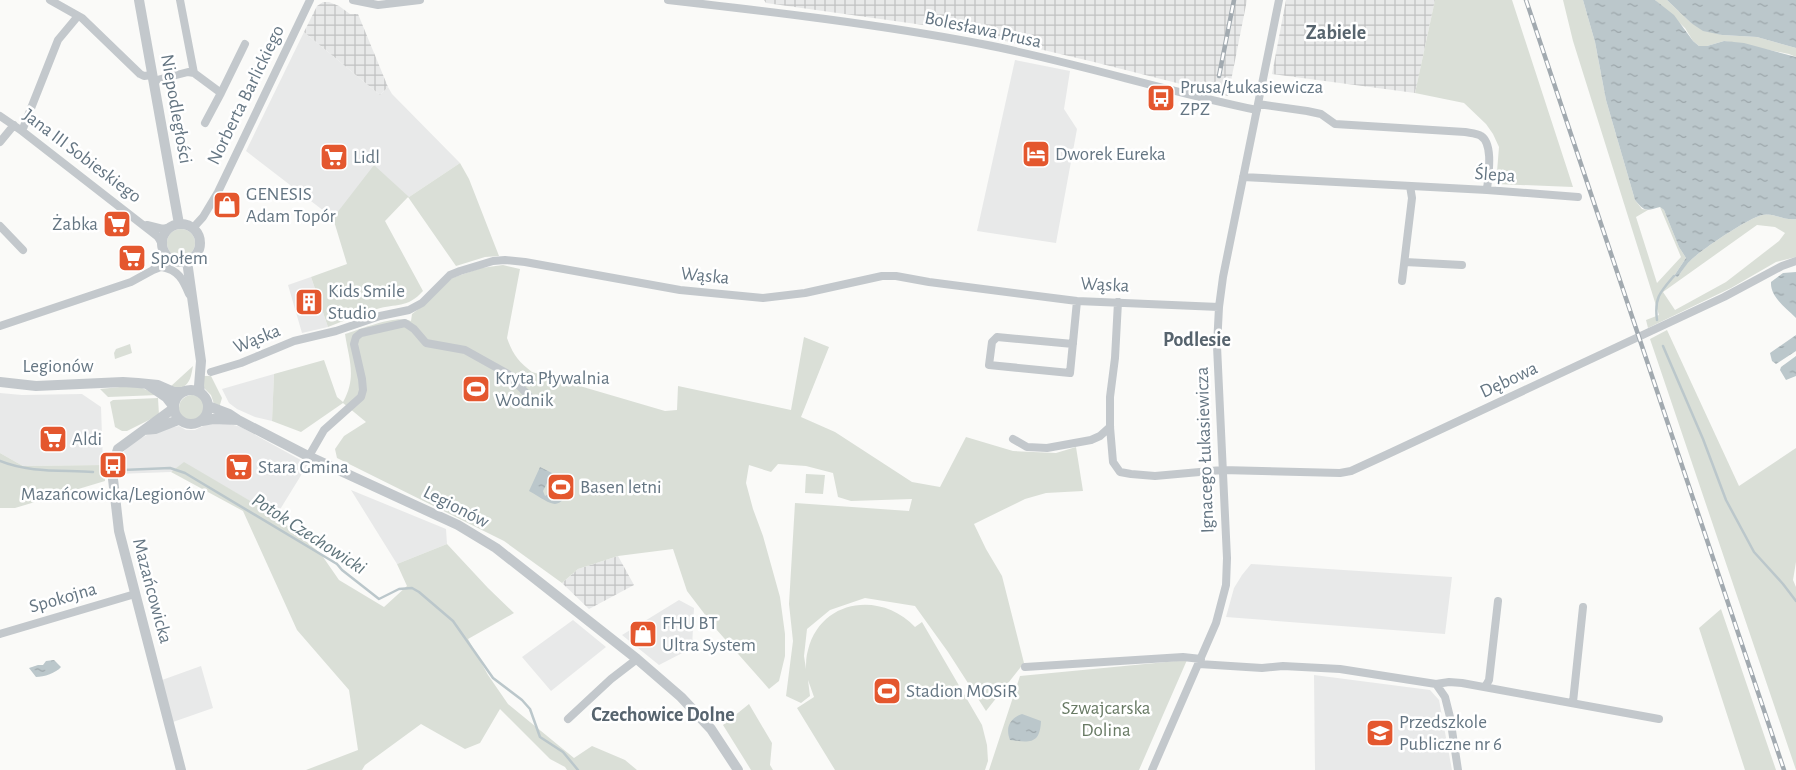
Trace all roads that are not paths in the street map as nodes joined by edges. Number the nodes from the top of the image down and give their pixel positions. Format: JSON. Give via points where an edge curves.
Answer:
{"nodes":[{"id":1,"x":50,"y":0,"type":"edge"},
{"id":2,"x":139,"y":0,"type":"edge"},
{"id":3,"x":180,"y":0,"type":"edge"},
{"id":4,"x":310,"y":0,"type":"edge"},
{"id":5,"x":353,"y":0,"type":"edge"},
{"id":6,"x":420,"y":0,"type":"edge"},
{"id":7,"x":668,"y":0,"type":"edge"},
{"id":8,"x":1279,"y":0,"type":"edge"},
{"id":9,"x":78,"y":16,"type":"junction"},
{"id":10,"x":245,"y":44,"type":"dead end"},
{"id":11,"x":194,"y":73,"type":"junction"},
{"id":12,"x":153,"y":78,"type":"junction"},
{"id":13,"x":221,"y":93,"type":"junction"},
{"id":14,"x":1258,"y":107,"type":"junction"},
{"id":15,"x":0,"y":116,"type":"edge"},
{"id":16,"x":205,"y":123,"type":"dead end"},
{"id":17,"x":14,"y":125,"type":"junction"},
{"id":18,"x":22,"y":131,"type":"junction"},
{"id":19,"x":0,"y":142,"type":"edge"},
{"id":20,"x":1243,"y":177,"type":"junction"},
{"id":21,"x":1410,"y":186,"type":"junction"},
{"id":22,"x":1487,"y":190,"type":"junction"},
{"id":23,"x":1578,"y":197,"type":"dead end"},
{"id":24,"x":142,"y":223,"type":"junction"},
{"id":25,"x":0,"y":226,"type":"edge"},
{"id":26,"x":175,"y":226,"type":"junction"},
{"id":27,"x":193,"y":228,"type":"junction"},
{"id":28,"x":163,"y":247,"type":"junction"},
{"id":29,"x":23,"y":250,"type":"dead end"},
{"id":30,"x":182,"y":261,"type":"junction"},
{"id":31,"x":1796,"y":261,"type":"edge"},
{"id":32,"x":1405,"y":262,"type":"junction"},
{"id":33,"x":1462,"y":265,"type":"dead end"},
{"id":34,"x":162,"y":266,"type":"junction"},
{"id":35,"x":154,"y":270,"type":"junction"},
{"id":36,"x":1402,"y":281,"type":"dead end"},
{"id":37,"x":192,"y":301,"type":"junction"},
{"id":38,"x":1077,"y":301,"type":"junction"},
{"id":39,"x":1118,"y":302,"type":"junction"},
{"id":40,"x":1219,"y":307,"type":"junction"},
{"id":41,"x":406,"y":311,"type":"junction"},
{"id":42,"x":405,"y":323,"type":"junction"},
{"id":43,"x":0,"y":326,"type":"edge"},
{"id":44,"x":1073,"y":344,"type":"junction"},
{"id":45,"x":198,"y":351,"type":"junction"},
{"id":46,"x":211,"y":372,"type":"dead end"},
{"id":47,"x":0,"y":382,"type":"edge"},
{"id":48,"x":147,"y":384,"type":"junction"},
{"id":49,"x":184,"y":391,"type":"junction"},
{"id":50,"x":200,"y":392,"type":"junction"},
{"id":51,"x":529,"y":396,"type":"dead end"},
{"id":52,"x":208,"y":406,"type":"junction"},
{"id":53,"x":173,"y":407,"type":"junction"},
{"id":54,"x":178,"y":420,"type":"junction"},
{"id":55,"x":238,"y":420,"type":"junction"},
{"id":56,"x":202,"y":421,"type":"junction"},
{"id":57,"x":1110,"y":428,"type":"junction"},
{"id":58,"x":143,"y":430,"type":"junction"},
{"id":59,"x":1013,"y":439,"type":"dead end"},
{"id":60,"x":309,"y":456,"type":"junction"},
{"id":61,"x":1222,"y":470,"type":"junction"},
{"id":62,"x":135,"y":594,"type":"junction"},
{"id":63,"x":1498,"y":601,"type":"dead end"},
{"id":64,"x":1583,"y":607,"type":"dead end"},
{"id":65,"x":0,"y":634,"type":"edge"},
{"id":66,"x":637,"y":659,"type":"junction"},
{"id":67,"x":1200,"y":662,"type":"junction"},
{"id":68,"x":1025,"y":667,"type":"dead end"},
{"id":69,"x":1436,"y":684,"type":"junction"},
{"id":70,"x":1485,"y":687,"type":"junction"},
{"id":71,"x":1572,"y":702,"type":"junction"},
{"id":72,"x":1659,"y":718,"type":"dead end"},
{"id":73,"x":568,"y":719,"type":"dead end"},
{"id":74,"x":181,"y":770,"type":"edge"},
{"id":75,"x":738,"y":770,"type":"edge"},
{"id":76,"x":1152,"y":770,"type":"edge"},
{"id":77,"x":1458,"y":770,"type":"edge"}],
"edges":[{"from":1,"to":9,"type":"street"},
{"from":2,"to":12,"type":"street","name":"Niepodległości"},
{"from":3,"to":11,"type":"street"},
{"from":4,"to":27,"type":"street","name":"Norberta Barlickiego","via":[[218,192]]},
{"from":5,"to":6,"type":"street","via":[[378,5]]},
{"from":7,"to":14,"type":"street","name":"Bolesława Prusa","via":[[773,12],[983,44]]},
{"from":8,"to":14,"type":"street","name":"Ignacego Łukasiewicza"},
{"from":9,"to":12,"type":"street","via":[[140,74]]},
{"from":9,"to":18,"type":"street","via":[[58,40]]},
{"from":10,"to":13,"type":"street"},
{"from":11,"to":12,"type":"street"},
{"from":11,"to":13,"type":"street"},
{"from":12,"to":26,"type":"street","name":"Niepodległości"},
{"from":13,"to":16,"type":"street"},
{"from":14,"to":20,"type":"street","name":"Ignacego Łukasiewicza"},
{"from":14,"to":22,"type":"street","name":"Bolesława Prusa","via":[[1322,114],[1335,124],[1480,135],[1488,147]]},
{"from":15,"to":17,"type":"street","name":"Jana III Sobieskiego"},
{"from":17,"to":18,"type":"street","name":"Jana III Sobieskiego"},
{"from":17,"to":19,"type":"street"},
{"from":18,"to":24,"type":"street","name":"Jana III Sobieskiego"},
{"from":20,"to":21,"type":"street","name":"Ślepa"},
{"from":20,"to":40,"type":"street","name":"Ignacego Łukasiewicza"},
{"from":21,"to":22,"type":"street","name":"Ślepa"},
{"from":21,"to":32,"type":"street","via":[[1412,198]]},
{"from":22,"to":23,"type":"street","name":"Ślepa"},
{"from":24,"to":26,"type":"street","name":"Jana III Sobieskiego","via":[[156,228]]},
{"from":24,"to":28,"type":"street","name":"Jana III Sobieskiego","via":[[157,236]]},
{"from":25,"to":29,"type":"street"},
{"from":26,"to":27,"type":"street"},
{"from":26,"to":28,"type":"street","via":[[164,234]]},
{"from":27,"to":30,"type":"street","via":[[198,234],[200,247],[192,259]]},
{"from":28,"to":30,"type":"street","via":[[170,258]]},
{"from":28,"to":35,"type":"street","via":[[161,260]]},
{"from":30,"to":34,"type":"street"},
{"from":30,"to":37,"type":"street"},
{"from":31,"to":61,"type":"street","name":"Dębowa","via":[[1351,471]]},
{"from":32,"to":33,"type":"street"},
{"from":32,"to":36,"type":"street"},
{"from":34,"to":35,"type":"street"},
{"from":34,"to":37,"type":"street","via":[[177,272]]},
{"from":35,"to":43,"type":"street","via":[[131,282]]},
{"from":37,"to":45,"type":"street"},
{"from":38,"to":39,"type":"street","name":"Wąska"},
{"from":38,"to":41,"type":"street","name":"Wąska","via":[[896,276],[763,298],[680,290],[505,260],[476,265],[450,275],[422,303]]},
{"from":38,"to":44,"type":"street"},
{"from":39,"to":40,"type":"street","name":"Wąska"},
{"from":39,"to":57,"type":"street","name":"Dębowa"},
{"from":40,"to":61,"type":"street","name":"Ignacego Łukasiewicza","via":[[1217,346]]},
{"from":41,"to":42,"type":"street"},
{"from":41,"to":46,"type":"street","name":"Wąska","via":[[294,341]]},
{"from":42,"to":51,"type":"street","via":[[426,342],[464,350],[508,374]]},
{"from":42,"to":60,"type":"street","via":[[356,337],[354,344],[362,379],[362,397],[324,430]]},
{"from":44,"to":44,"type":"street","via":[[1070,373],[989,365],[992,342],[997,337]]},
{"from":45,"to":49,"type":"street","via":[[192,382]]},
{"from":45,"to":50,"type":"street"},
{"from":47,"to":48,"type":"street","name":"Legionów","via":[[36,386]]},
{"from":48,"to":49,"type":"street","name":"Legionów","via":[[174,392]]},
{"from":48,"to":53,"type":"street","via":[[166,397]]},
{"from":49,"to":50,"type":"street"},
{"from":49,"to":53,"type":"street"},
{"from":50,"to":52,"type":"street"},
{"from":52,"to":55,"type":"street","name":"Legionów"},
{"from":52,"to":56,"type":"street"},
{"from":53,"to":54,"type":"street"},
{"from":53,"to":58,"type":"street","name":"Mazańcowicka"},
{"from":54,"to":56,"type":"street","via":[[193,425]]},
{"from":54,"to":58,"type":"street","name":"Mazańcowicka","via":[[156,429]]},
{"from":55,"to":56,"type":"street","name":"Legionów"},
{"from":55,"to":60,"type":"street","name":"Legionów"},
{"from":57,"to":59,"type":"street","via":[[1091,440],[1047,448],[1027,447]]},
{"from":57,"to":61,"type":"street","name":"Dębowa","via":[[1113,462],[1120,472],[1164,476]]},
{"from":58,"to":62,"type":"street","name":"Mazańcowicka","via":[[118,449],[113,465],[119,531]]},
{"from":60,"to":66,"type":"street","name":"Legionów","via":[[478,536],[512,559]]},
{"from":61,"to":67,"type":"street","name":"Ignacego Łukasiewicza","via":[[1226,585],[1216,623]]},
{"from":62,"to":65,"type":"street","name":"Spokojna"},
{"from":62,"to":74,"type":"street","name":"Mazańcowicka"},
{"from":63,"to":70,"type":"street","via":[[1489,680]]},
{"from":64,"to":71,"type":"street"},
{"from":66,"to":73,"type":"street","via":[[610,679]]},
{"from":66,"to":75,"type":"street","name":"Legionów","via":[[695,710],[711,728]]},
{"from":67,"to":68,"type":"street","via":[[1183,657]]},
{"from":67,"to":69,"type":"street","via":[[1262,668],[1340,669]]},
{"from":67,"to":76,"type":"street","name":"Ignacego Łukasiewicza"},
{"from":69,"to":70,"type":"street","via":[[1449,682]]},
{"from":69,"to":77,"type":"street","via":[[1445,697]]},
{"from":70,"to":71,"type":"street"},
{"from":71,"to":72,"type":"street"}]}
